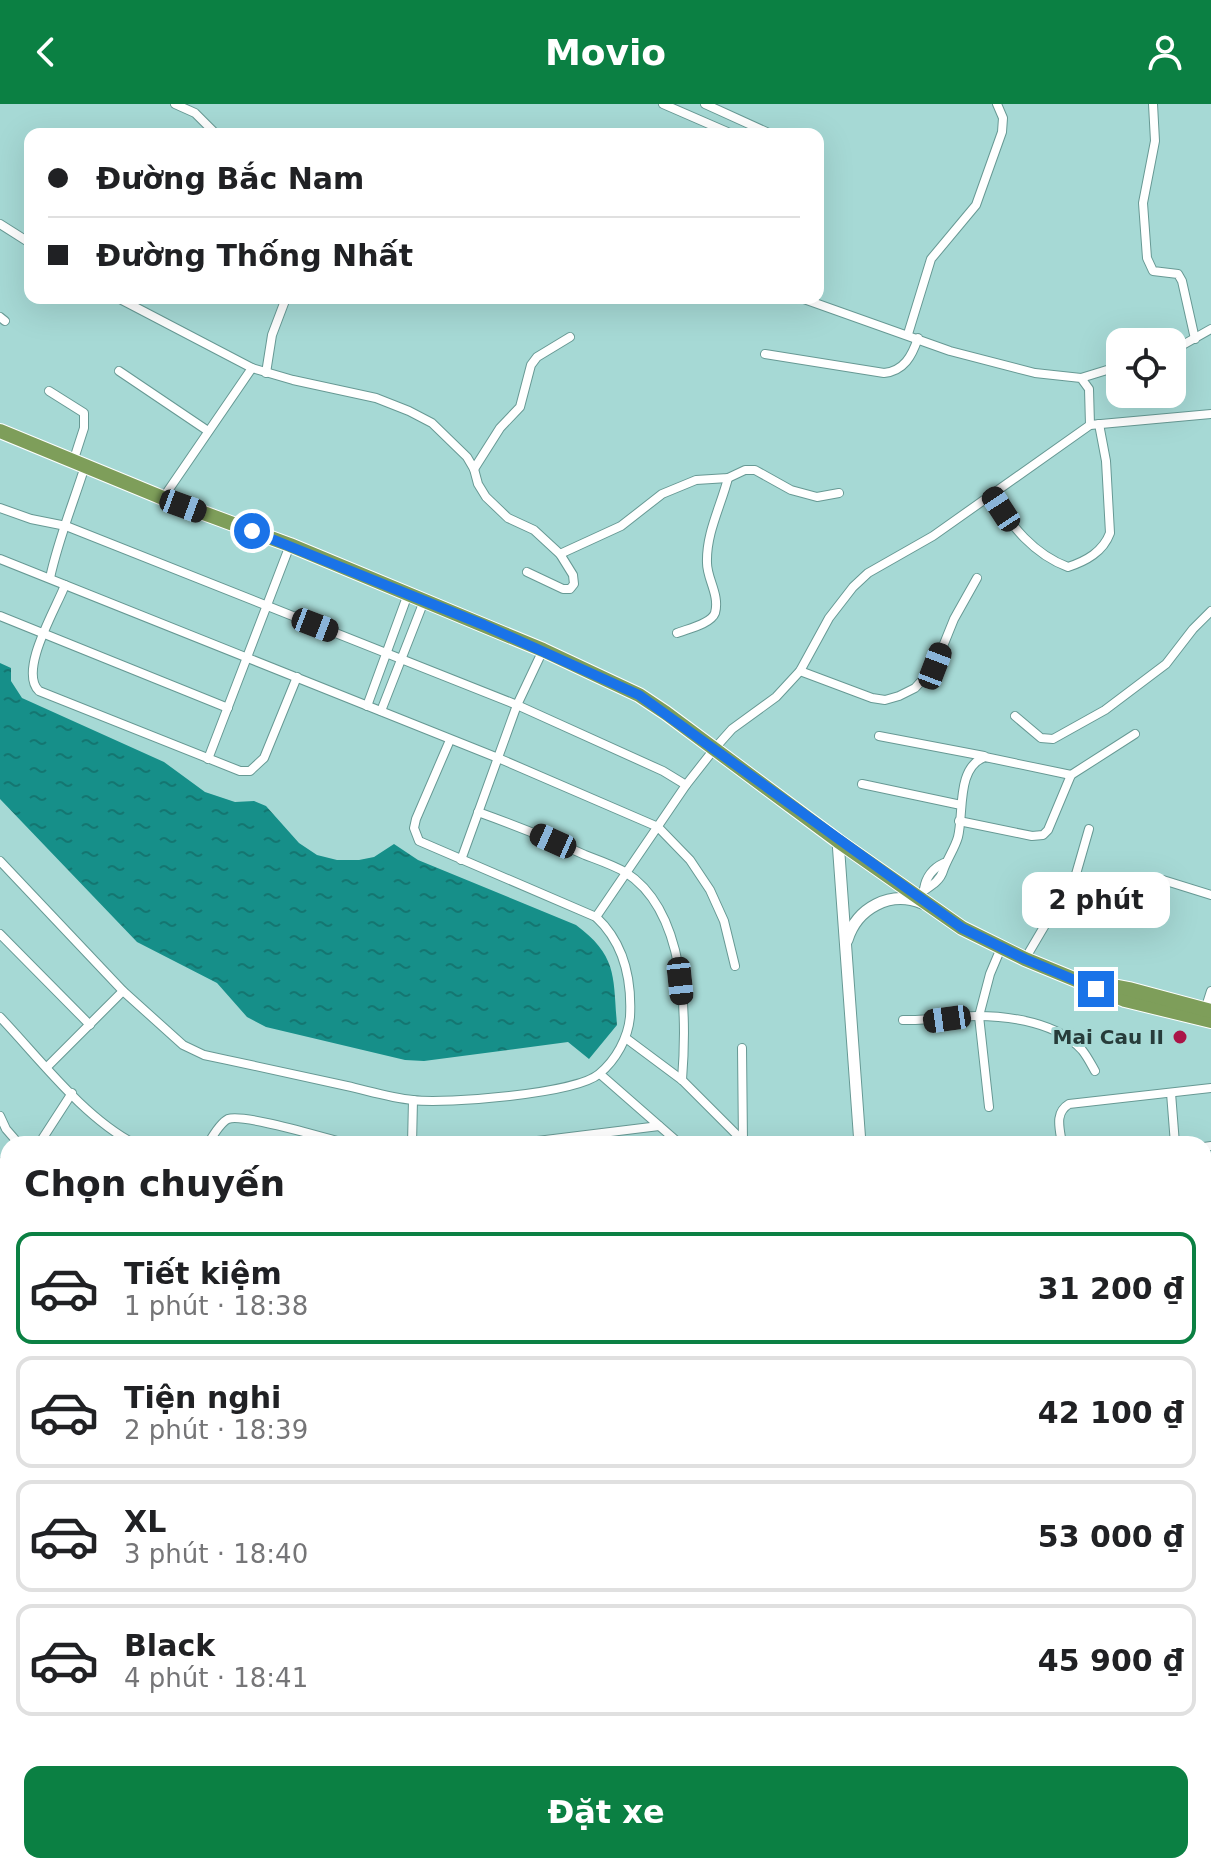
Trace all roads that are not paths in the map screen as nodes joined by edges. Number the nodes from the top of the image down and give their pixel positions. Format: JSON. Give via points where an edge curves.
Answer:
{"nodes":[{"id":1,"x":175,"y":104,"type":"edge"},
{"id":2,"x":663,"y":104,"type":"edge"},
{"id":3,"x":705,"y":104,"type":"edge"},
{"id":4,"x":997,"y":104,"type":"edge"},
{"id":5,"x":1153,"y":104,"type":"edge"},
{"id":6,"x":730,"y":115,"type":"junction"},
{"id":7,"x":210,"y":128,"type":"edge"},
{"id":8,"x":718,"y":128,"type":"edge"},
{"id":9,"x":724,"y":128,"type":"edge"},
{"id":10,"x":758,"y":128,"type":"edge"},
{"id":11,"x":0,"y":224,"type":"edge"},
{"id":12,"x":24,"y":239,"type":"edge"},
{"id":13,"x":129,"y":304,"type":"edge"},
{"id":14,"x":284,"y":304,"type":"edge"},
{"id":15,"x":819,"y":304,"type":"edge"},
{"id":16,"x":1211,"y":329,"type":"edge"},
{"id":17,"x":908,"y":334,"type":"junction"},
{"id":18,"x":570,"y":337,"type":"dead end"},
{"id":19,"x":918,"y":338,"type":"junction"},
{"id":20,"x":1195,"y":339,"type":"junction"},
{"id":21,"x":1186,"y":344,"type":"edge"},
{"id":22,"x":765,"y":354,"type":"dead end"},
{"id":23,"x":252,"y":368,"type":"junction"},
{"id":24,"x":1106,"y":370,"type":"edge"},
{"id":25,"x":119,"y":371,"type":"dead end"},
{"id":26,"x":266,"y":373,"type":"junction"},
{"id":27,"x":1081,"y":378,"type":"junction"},
{"id":28,"x":49,"y":391,"type":"dead end"},
{"id":29,"x":1211,"y":414,"type":"edge"},
{"id":30,"x":1094,"y":425,"type":"junction"},
{"id":31,"x":0,"y":431,"type":"edge"},
{"id":32,"x":208,"y":431,"type":"junction"},
{"id":33,"x":79,"y":464,"type":"junction"},
{"id":34,"x":474,"y":469,"type":"junction"},
{"id":35,"x":728,"y":478,"type":"junction"},
{"id":36,"x":839,"y":493,"type":"dead end"},
{"id":37,"x":992,"y":496,"type":"junction"},
{"id":38,"x":163,"y":498,"type":"junction"},
{"id":39,"x":0,"y":508,"type":"edge"},
{"id":40,"x":66,"y":526,"type":"junction"},
{"id":41,"x":290,"y":545,"type":"junction"},
{"id":42,"x":560,"y":554,"type":"junction"},
{"id":43,"x":0,"y":559,"type":"edge"},
{"id":44,"x":527,"y":572,"type":"dead end"},
{"id":45,"x":50,"y":578,"type":"junction"},
{"id":46,"x":977,"y":578,"type":"dead end"},
{"id":47,"x":65,"y":585,"type":"junction"},
{"id":48,"x":408,"y":594,"type":"junction"},
{"id":49,"x":425,"y":600,"type":"junction"},
{"id":50,"x":267,"y":606,"type":"junction"},
{"id":51,"x":1211,"y":611,"type":"edge"},
{"id":52,"x":0,"y":616,"type":"edge"},
{"id":53,"x":677,"y":633,"type":"dead end"},
{"id":54,"x":44,"y":634,"type":"junction"},
{"id":55,"x":543,"y":650,"type":"junction"},
{"id":56,"x":387,"y":654,"type":"junction"},
{"id":57,"x":248,"y":657,"type":"junction"},
{"id":58,"x":401,"y":660,"type":"junction"},
{"id":59,"x":800,"y":671,"type":"junction"},
{"id":60,"x":297,"y":677,"type":"junction"},
{"id":61,"x":517,"y":705,"type":"junction"},
{"id":62,"x":367,"y":706,"type":"junction"},
{"id":63,"x":228,"y":708,"type":"junction"},
{"id":64,"x":381,"y":711,"type":"junction"},
{"id":65,"x":1015,"y":716,"type":"dead end"},
{"id":66,"x":1135,"y":734,"type":"dead end"},
{"id":67,"x":879,"y":736,"type":"dead end"},
{"id":68,"x":450,"y":740,"type":"junction"},
{"id":69,"x":715,"y":748,"type":"junction"},
{"id":70,"x":985,"y":757,"type":"junction"},
{"id":71,"x":498,"y":758,"type":"junction"},
{"id":72,"x":208,"y":759,"type":"junction"},
{"id":73,"x":1071,"y":775,"type":"junction"},
{"id":74,"x":862,"y":784,"type":"dead end"},
{"id":75,"x":686,"y":785,"type":"junction"},
{"id":76,"x":961,"y":805,"type":"junction"},
{"id":77,"x":478,"y":812,"type":"junction"},
{"id":78,"x":959,"y":821,"type":"junction"},
{"id":79,"x":658,"y":827,"type":"junction"},
{"id":80,"x":1089,"y":829,"type":"dead end"},
{"id":81,"x":838,"y":841,"type":"junction"},
{"id":82,"x":461,"y":860,"type":"junction"},
{"id":83,"x":0,"y":861,"type":"edge"},
{"id":84,"x":625,"y":872,"type":"junction"},
{"id":85,"x":1163,"y":880,"type":"dead end"},
{"id":86,"x":920,"y":893,"type":"junction"},
{"id":87,"x":1211,"y":895,"type":"edge"},
{"id":88,"x":932,"y":909,"type":"junction"},
{"id":89,"x":596,"y":917,"type":"junction"},
{"id":90,"x":0,"y":934,"type":"edge"},
{"id":91,"x":1001,"y":948,"type":"junction"},
{"id":92,"x":845,"y":952,"type":"junction"},
{"id":93,"x":1025,"y":959,"type":"junction"},
{"id":94,"x":735,"y":966,"type":"dead end"},
{"id":95,"x":123,"y":991,"type":"junction"},
{"id":96,"x":1211,"y":991,"type":"edge"},
{"id":97,"x":1209,"y":1014,"type":"edge"},
{"id":98,"x":979,"y":1016,"type":"junction"},
{"id":99,"x":0,"y":1017,"type":"edge"},
{"id":100,"x":903,"y":1020,"type":"dead end"},
{"id":101,"x":90,"y":1025,"type":"junction"},
{"id":102,"x":627,"y":1039,"type":"junction"},
{"id":103,"x":742,"y":1048,"type":"dead end"},
{"id":104,"x":47,"y":1067,"type":"junction"},
{"id":105,"x":1095,"y":1071,"type":"dead end"},
{"id":106,"x":600,"y":1074,"type":"junction"},
{"id":107,"x":682,"y":1080,"type":"junction"},
{"id":108,"x":1211,"y":1088,"type":"edge"},
{"id":109,"x":72,"y":1093,"type":"junction"},
{"id":110,"x":1171,"y":1093,"type":"junction"},
{"id":111,"x":413,"y":1100,"type":"junction"},
{"id":112,"x":989,"y":1107,"type":"dead end"},
{"id":113,"x":0,"y":1116,"type":"edge"},
{"id":114,"x":659,"y":1126,"type":"junction"},
{"id":115,"x":12,"y":1136,"type":"edge"},
{"id":116,"x":44,"y":1136,"type":"edge"},
{"id":117,"x":121,"y":1136,"type":"edge"},
{"id":118,"x":214,"y":1136,"type":"edge"},
{"id":119,"x":318,"y":1136,"type":"edge"},
{"id":120,"x":412,"y":1136,"type":"edge"},
{"id":121,"x":578,"y":1136,"type":"edge"},
{"id":122,"x":671,"y":1136,"type":"edge"},
{"id":123,"x":734,"y":1136,"type":"edge"},
{"id":124,"x":741,"y":1136,"type":"edge"},
{"id":125,"x":859,"y":1136,"type":"edge"},
{"id":126,"x":1061,"y":1136,"type":"edge"},
{"id":127,"x":1174,"y":1136,"type":"edge"}],
"edges":[{"from":1,"to":7,"type":"street"},
{"from":2,"to":8,"type":"street"},
{"from":3,"to":6,"type":"street"},
{"from":4,"to":17,"type":"street","via":[[1002,132],[976,205],[931,259]]},
{"from":5,"to":20,"type":"street","via":[[1155,141],[1143,203],[1147,258],[1153,271],[1178,274]]},
{"from":6,"to":9,"type":"street"},
{"from":6,"to":10,"type":"street"},
{"from":11,"to":12,"type":"street"},
{"from":13,"to":23,"type":"street"},
{"from":14,"to":26,"type":"street"},
{"from":15,"to":17,"type":"street"},
{"from":16,"to":20,"type":"street"},
{"from":17,"to":19,"type":"street"},
{"from":18,"to":34,"type":"street","via":[[531,365],[520,407]]},
{"from":19,"to":22,"type":"street","via":[[897,372]]},
{"from":19,"to":27,"type":"street","via":[[1035,373]]},
{"from":20,"to":21,"type":"street"},
{"from":23,"to":26,"type":"street"},
{"from":23,"to":32,"type":"street"},
{"from":24,"to":27,"type":"street"},
{"from":25,"to":32,"type":"street"},
{"from":26,"to":34,"type":"street","via":[[376,398],[409,411],[432,423]]},
{"from":27,"to":30,"type":"street","via":[[1089,389]]},
{"from":28,"to":33,"type":"street","via":[[84,413]]},
{"from":29,"to":30,"type":"street"},
{"from":30,"to":37,"type":"street"},
{"from":30,"to":37,"type":"street","via":[[1106,461],[1110,533],[1089,559],[1068,567],[1039,553]]},
{"from":31,"to":33,"type":"highway"},
{"from":32,"to":38,"type":"street"},
{"from":33,"to":38,"type":"highway"},
{"from":33,"to":40,"type":"street"},
{"from":34,"to":42,"type":"street","via":[[486,497]]},
{"from":35,"to":36,"type":"street","via":[[755,470],[791,490],[817,497]]},
{"from":35,"to":42,"type":"street","via":[[675,487],[621,526]]},
{"from":35,"to":53,"type":"street","via":[[709,539],[707,565],[715,613]]},
{"from":37,"to":59,"type":"street","via":[[868,573],[829,618]]},
{"from":38,"to":41,"type":"highway"},
{"from":39,"to":40,"type":"street"},
{"from":40,"to":45,"type":"street"},
{"from":40,"to":50,"type":"street"},
{"from":41,"to":48,"type":"highway"},
{"from":41,"to":50,"type":"street"},
{"from":42,"to":44,"type":"street","via":[[573,575],[570,589]]},
{"from":43,"to":45,"type":"street"},
{"from":45,"to":47,"type":"street"},
{"from":46,"to":59,"type":"street","via":[[935,666],[907,692],[885,700],[872,698]]},
{"from":47,"to":54,"type":"street"},
{"from":47,"to":57,"type":"street"},
{"from":48,"to":49,"type":"highway"},
{"from":48,"to":56,"type":"street"},
{"from":49,"to":55,"type":"highway"},
{"from":49,"to":58,"type":"street"},
{"from":50,"to":56,"type":"street"},
{"from":50,"to":57,"type":"street"},
{"from":51,"to":65,"type":"street","via":[[1166,664],[1105,710],[1053,739],[1041,738]]},
{"from":52,"to":54,"type":"street"},
{"from":54,"to":63,"type":"street"},
{"from":54,"to":72,"type":"street","via":[[31,669],[39,691]]},
{"from":55,"to":61,"type":"street"},
{"from":55,"to":69,"type":"highway","via":[[639,695]]},
{"from":56,"to":58,"type":"street"},
{"from":56,"to":62,"type":"street"},
{"from":57,"to":60,"type":"street"},
{"from":57,"to":63,"type":"street"},
{"from":58,"to":61,"type":"street"},
{"from":58,"to":64,"type":"street"},
{"from":59,"to":69,"type":"street"},
{"from":60,"to":62,"type":"street"},
{"from":60,"to":72,"type":"street","via":[[257,767],[240,771]]},
{"from":61,"to":71,"type":"street"},
{"from":61,"to":75,"type":"street"},
{"from":62,"to":64,"type":"street"},
{"from":63,"to":72,"type":"street"},
{"from":64,"to":68,"type":"street"},
{"from":66,"to":73,"type":"street"},
{"from":67,"to":70,"type":"street"},
{"from":68,"to":71,"type":"street"},
{"from":68,"to":82,"type":"street","via":[[414,828],[419,841]]},
{"from":69,"to":75,"type":"street"},
{"from":69,"to":81,"type":"highway"},
{"from":70,"to":73,"type":"street"},
{"from":70,"to":76,"type":"street","via":[[968,771]]},
{"from":71,"to":77,"type":"street"},
{"from":71,"to":79,"type":"street"},
{"from":73,"to":78,"type":"street","via":[[1048,830],[1038,837]]},
{"from":74,"to":76,"type":"street"},
{"from":75,"to":79,"type":"street"},
{"from":76,"to":78,"type":"street"},
{"from":77,"to":82,"type":"street"},
{"from":77,"to":84,"type":"street"},
{"from":78,"to":86,"type":"street","via":[[958,836],[944,863],[925,880]]},
{"from":79,"to":84,"type":"street"},
{"from":79,"to":94,"type":"street","via":[[710,890]]},
{"from":80,"to":93,"type":"street","via":[[1072,888]]},
{"from":81,"to":86,"type":"highway"},
{"from":81,"to":92,"type":"main road"},
{"from":82,"to":89,"type":"street"},
{"from":83,"to":95,"type":"street"},
{"from":84,"to":89,"type":"street"},
{"from":84,"to":107,"type":"street","via":[[646,892],[667,925],[678,960]]},
{"from":85,"to":87,"type":"street"},
{"from":86,"to":88,"type":"highway"},
{"from":88,"to":91,"type":"highway"},
{"from":88,"to":92,"type":"main road","via":[[908,900],[882,901],[855,921]]},
{"from":89,"to":102,"type":"street","via":[[612,932],[622,953],[629,1000]]},
{"from":90,"to":101,"type":"street"},
{"from":91,"to":93,"type":"highway"},
{"from":91,"to":98,"type":"street"},
{"from":92,"to":125,"type":"main road"},
{"from":93,"to":97,"type":"highway","via":[[1125,1000]]},
{"from":95,"to":101,"type":"street"},
{"from":95,"to":111,"type":"street","via":[[183,1045],[204,1055]]},
{"from":96,"to":97,"type":"street"},
{"from":98,"to":100,"type":"street"},
{"from":98,"to":105,"type":"street","via":[[1050,1029],[1081,1049]]},
{"from":98,"to":112,"type":"street"},
{"from":99,"to":104,"type":"street"},
{"from":101,"to":104,"type":"street"},
{"from":102,"to":106,"type":"street"},
{"from":102,"to":107,"type":"street"},
{"from":103,"to":124,"type":"street"},
{"from":104,"to":109,"type":"street"},
{"from":106,"to":111,"type":"street","via":[[518,1095]]},
{"from":106,"to":114,"type":"street"},
{"from":107,"to":123,"type":"street"},
{"from":108,"to":110,"type":"street"},
{"from":109,"to":116,"type":"street"},
{"from":109,"to":117,"type":"street"},
{"from":110,"to":126,"type":"street","via":[[1069,1104],[1059,1118]]},
{"from":110,"to":127,"type":"street"},
{"from":111,"to":120,"type":"street"},
{"from":113,"to":115,"type":"street"},
{"from":114,"to":121,"type":"street"},
{"from":114,"to":122,"type":"street"},
{"from":118,"to":119,"type":"street","via":[[235,1118]]}]}
